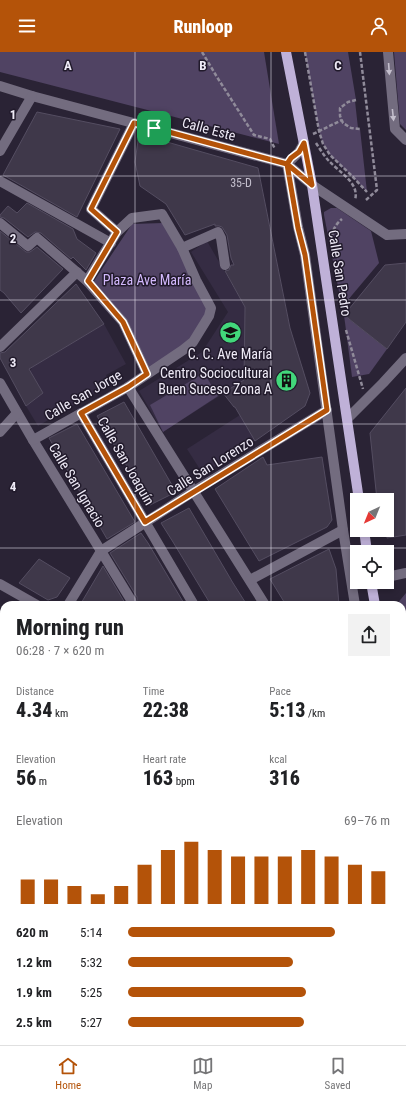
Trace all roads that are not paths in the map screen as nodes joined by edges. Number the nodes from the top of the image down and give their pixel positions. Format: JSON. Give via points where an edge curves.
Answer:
{"nodes":[{"id":1,"x":286,"y":52,"type":"edge"},
{"id":2,"x":388,"y":52,"type":"edge"},
{"id":3,"x":0,"y":86,"type":"edge"},
{"id":4,"x":32,"y":96,"type":"junction"},
{"id":5,"x":134,"y":123,"type":"junction"},
{"id":6,"x":406,"y":140,"type":"edge"},
{"id":7,"x":304,"y":143,"type":"junction"},
{"id":8,"x":0,"y":151,"type":"edge"},
{"id":9,"x":287,"y":164,"type":"junction"},
{"id":10,"x":0,"y":181,"type":"edge"},
{"id":11,"x":312,"y":185,"type":"junction"},
{"id":12,"x":0,"y":223,"type":"edge"},
{"id":13,"x":117,"y":232,"type":"junction"},
{"id":14,"x":406,"y":234,"type":"edge"},
{"id":15,"x":111,"y":243,"type":"junction"},
{"id":16,"x":182,"y":248,"type":"junction"},
{"id":17,"x":226,"y":265,"type":"dead end"},
{"id":18,"x":77,"y":272,"type":"junction"},
{"id":19,"x":88,"y":281,"type":"junction"},
{"id":20,"x":0,"y":347,"type":"edge"},
{"id":21,"x":406,"y":358,"type":"edge"},
{"id":22,"x":147,"y":374,"type":"junction"},
{"id":23,"x":0,"y":383,"type":"edge"},
{"id":24,"x":128,"y":387,"type":"junction"},
{"id":25,"x":327,"y":410,"type":"junction"},
{"id":26,"x":17,"y":413,"type":"junction"},
{"id":27,"x":81,"y":413,"type":"junction"},
{"id":28,"x":348,"y":419,"type":"junction"},
{"id":29,"x":0,"y":432,"type":"edge"},
{"id":30,"x":33,"y":440,"type":"junction"},
{"id":31,"x":194,"y":491,"type":"junction"},
{"id":32,"x":358,"y":493,"type":"edge"},
{"id":33,"x":145,"y":522,"type":"junction"},
{"id":34,"x":343,"y":530,"type":"junction"},
{"id":35,"x":101,"y":551,"type":"junction"},
{"id":36,"x":406,"y":573,"type":"edge"},
{"id":37,"x":394,"y":576,"type":"edge"},
{"id":38,"x":250,"y":580,"type":"junction"},
{"id":39,"x":0,"y":584,"type":"edge"},
{"id":40,"x":372,"y":589,"type":"edge"},
{"id":41,"x":131,"y":600,"type":"dead end"},
{"id":42,"x":30,"y":601,"type":"edge"},
{"id":43,"x":70,"y":601,"type":"edge"},
{"id":44,"x":192,"y":601,"type":"edge"},
{"id":45,"x":263,"y":601,"type":"edge"},
{"id":46,"x":354,"y":601,"type":"edge"},
{"id":47,"x":374,"y":601,"type":"edge"}],
"edges":[{"from":1,"to":7,"type":"main road","name":"Calle San Pedro"},
{"from":2,"to":6,"type":"street","one_way":true,"via":[[395,129]]},
{"from":3,"to":4,"type":"street","name":"Calle Este"},
{"from":4,"to":5,"type":"street","name":"Calle Este"},
{"from":4,"to":8,"type":"street"},
{"from":5,"to":9,"type":"street","name":"Calle Este"},
{"from":5,"to":13,"type":"street","via":[[91,209]]},
{"from":7,"to":9,"type":"street"},
{"from":7,"to":11,"type":"main road","name":"Calle San Pedro"},
{"from":9,"to":11,"type":"street","name":"Calle Este"},
{"from":9,"to":25,"type":"street","via":[[305,255]]},
{"from":10,"to":15,"type":"street"},
{"from":11,"to":14,"type":"street","name":"Calle Este","via":[[387,235]]},
{"from":11,"to":28,"type":"main road","name":"Calle San Pedro"},
{"from":12,"to":18,"type":"street","via":[[28,246],[37,238]]},
{"from":13,"to":15,"type":"street"},
{"from":13,"to":16,"type":"street","via":[[132,218],[162,214]]},
{"from":15,"to":19,"type":"street"},
{"from":16,"to":17,"type":"street","via":[[218,232]]},
{"from":16,"to":22,"type":"street","via":[[211,308],[209,316],[193,342]]},
{"from":18,"to":19,"type":"street"},
{"from":18,"to":20,"type":"street"},
{"from":19,"to":22,"type":"street","via":[[123,322]]},
{"from":21,"to":28,"type":"street"},
{"from":22,"to":24,"type":"street","name":"Calle San Jorge"},
{"from":23,"to":26,"type":"street","name":"Calle San Ignacio"},
{"from":24,"to":27,"type":"street","name":"Calle San Jorge"},
{"from":24,"to":31,"type":"street"},
{"from":25,"to":31,"type":"street","name":"Calle San Lorenzo"},
{"from":25,"to":34,"type":"street"},
{"from":26,"to":29,"type":"street"},
{"from":26,"to":30,"type":"street","name":"Calle San Ignacio"},
{"from":27,"to":30,"type":"street","name":"Calle San Jorge"},
{"from":27,"to":33,"type":"street","name":"Calle San Joaquín"},
{"from":28,"to":32,"type":"main road","name":"Calle San Pedro"},
{"from":30,"to":35,"type":"street","name":"Calle San Ignacio"},
{"from":31,"to":33,"type":"street","name":"Calle San Lorenzo"},
{"from":31,"to":38,"type":"street"},
{"from":33,"to":35,"type":"street","name":"Calle San Lorenzo"},
{"from":33,"to":44,"type":"street","name":"Calle San Joaquín"},
{"from":34,"to":38,"type":"street"},
{"from":34,"to":46,"type":"street"},
{"from":35,"to":41,"type":"street","name":"Calle San Ignacio"},
{"from":35,"to":43,"type":"street","name":"Calle San Lorenzo"},
{"from":36,"to":37,"type":"street"},
{"from":38,"to":45,"type":"street"},
{"from":39,"to":42,"type":"street"},
{"from":40,"to":47,"type":"main road"}]}
